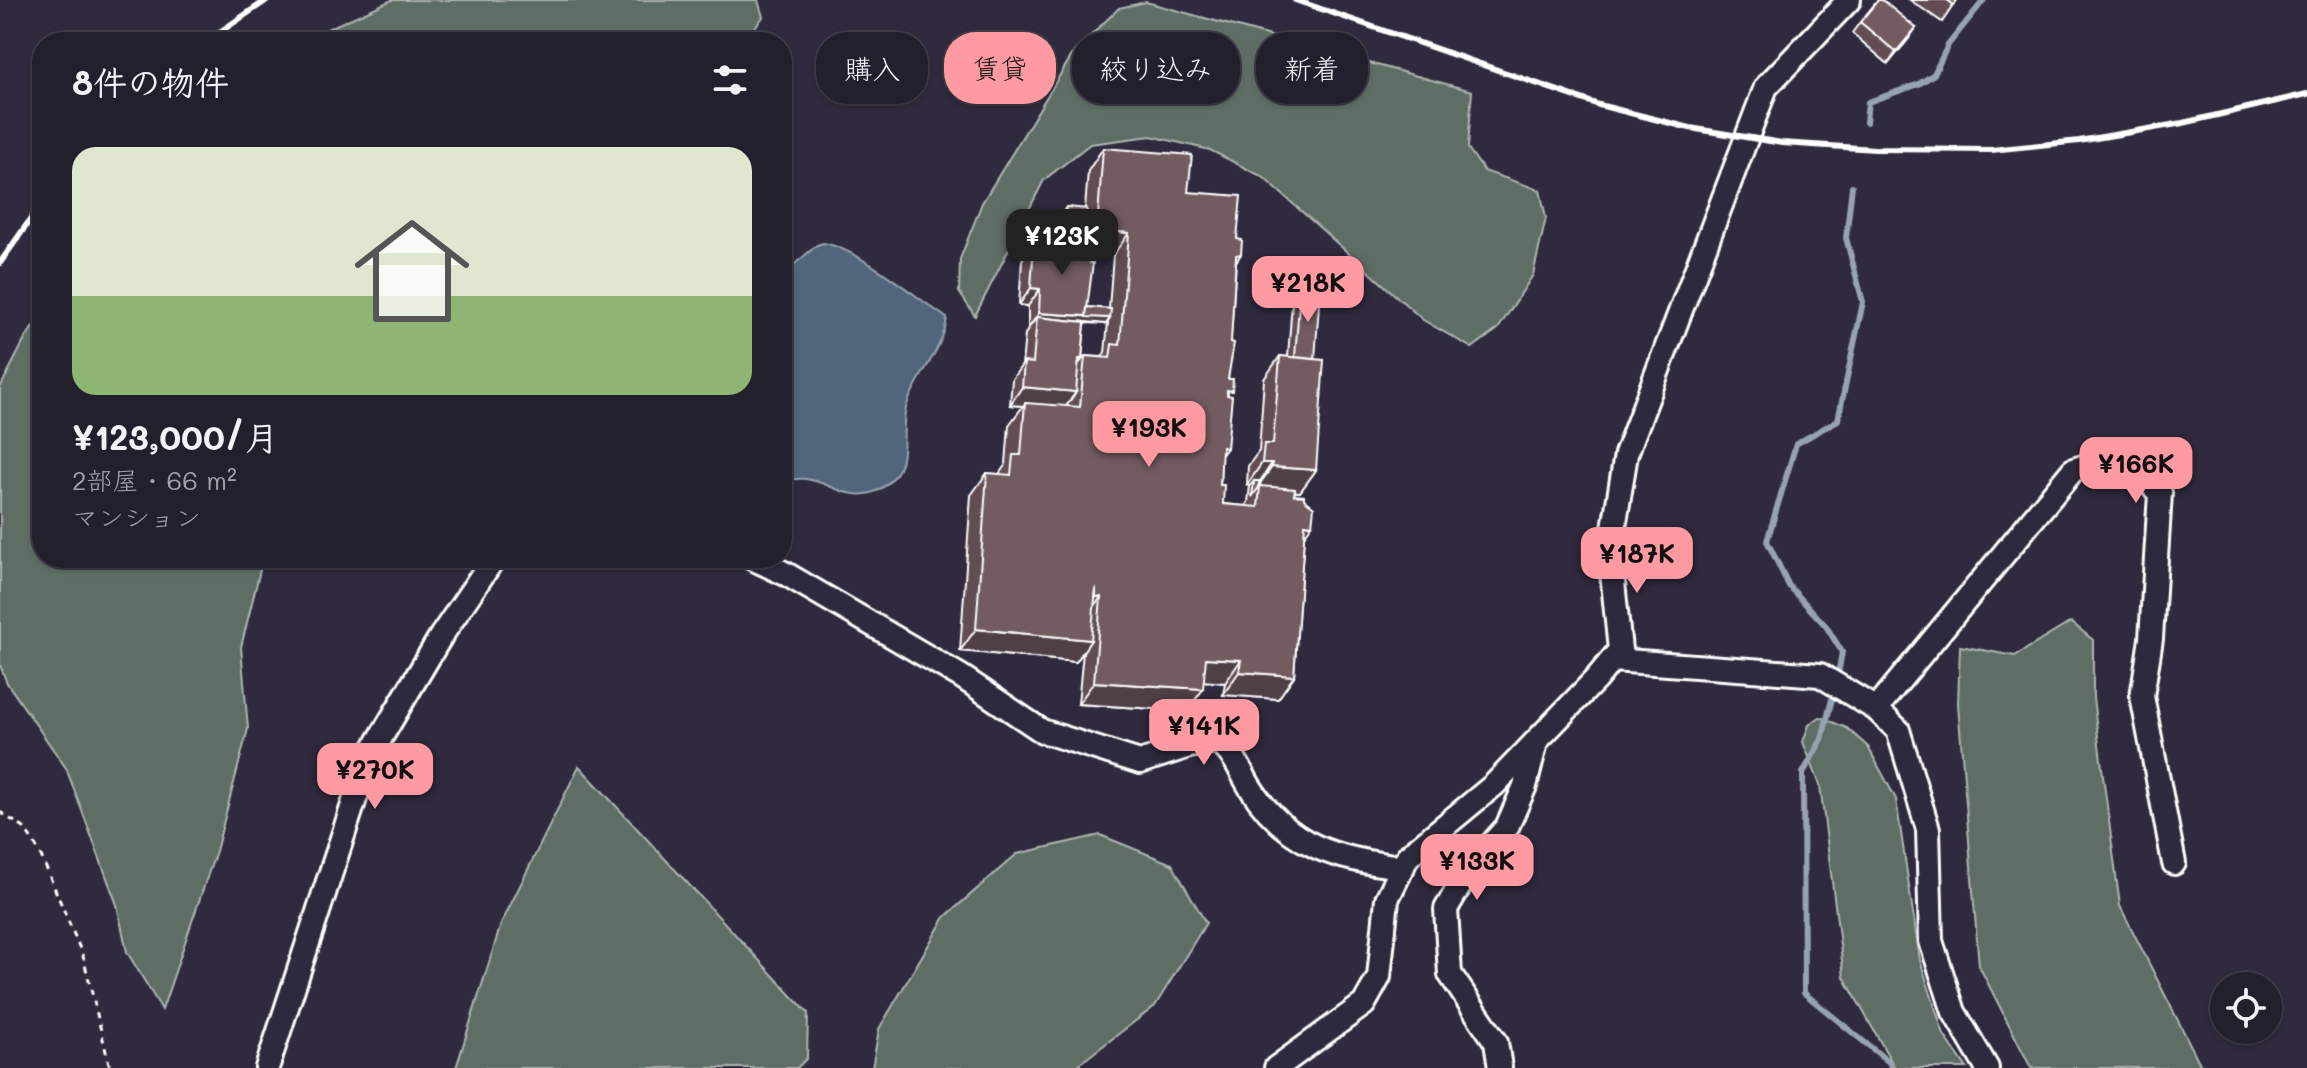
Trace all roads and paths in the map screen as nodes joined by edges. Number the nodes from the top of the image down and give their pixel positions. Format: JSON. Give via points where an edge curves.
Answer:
{"nodes":[{"id":1,"x":1849,"y":0,"type":"edge"},
{"id":2,"x":487,"y":568,"type":"edge"},
{"id":3,"x":773,"y":568,"type":"edge"},
{"id":4,"x":1612,"y":660,"type":"junction"},
{"id":5,"x":1876,"y":709,"type":"junction"},
{"id":6,"x":1536,"y":742,"type":"junction"},
{"id":7,"x":0,"y":812,"type":"edge"},
{"id":8,"x":2174,"y":863,"type":"dead end"},
{"id":9,"x":1403,"y":867,"type":"junction"},
{"id":10,"x":110,"y":1068,"type":"edge"},
{"id":11,"x":267,"y":1068,"type":"edge"},
{"id":12,"x":1276,"y":1068,"type":"edge"},
{"id":13,"x":1500,"y":1068,"type":"edge"},
{"id":14,"x":1987,"y":1068,"type":"edge"}],
"edges":[{"from":1,"to":4,"type":"street","via":[[1766,87],[1626,454],[1610,553],[1620,650]]},
{"from":2,"to":11,"type":"street","via":[[368,759]]},
{"from":3,"to":9,"type":"street","via":[[989,693],[1042,731],[1140,762],[1218,742],[1231,751],[1266,809],[1302,842],[1358,862]]},
{"from":4,"to":5,"type":"street","via":[[1820,675]]},
{"from":4,"to":6,"type":"street"},
{"from":5,"to":8,"type":"street","via":[[2073,470],[2121,455],[2160,493],[2142,696]]},
{"from":5,"to":14,"type":"street","via":[[1898,730],[1928,829],[1931,941],[1954,1012]]},
{"from":6,"to":9,"type":"street","via":[[1494,785],[1408,856]]},
{"from":6,"to":13,"type":"street","via":[[1507,827],[1470,868],[1446,909],[1450,974],[1496,1042]]},
{"from":7,"to":10,"type":"path","via":[[24,828],[39,851],[83,956]]},
{"from":9,"to":12,"type":"street","via":[[1387,899],[1379,977],[1364,1004]]}]}
